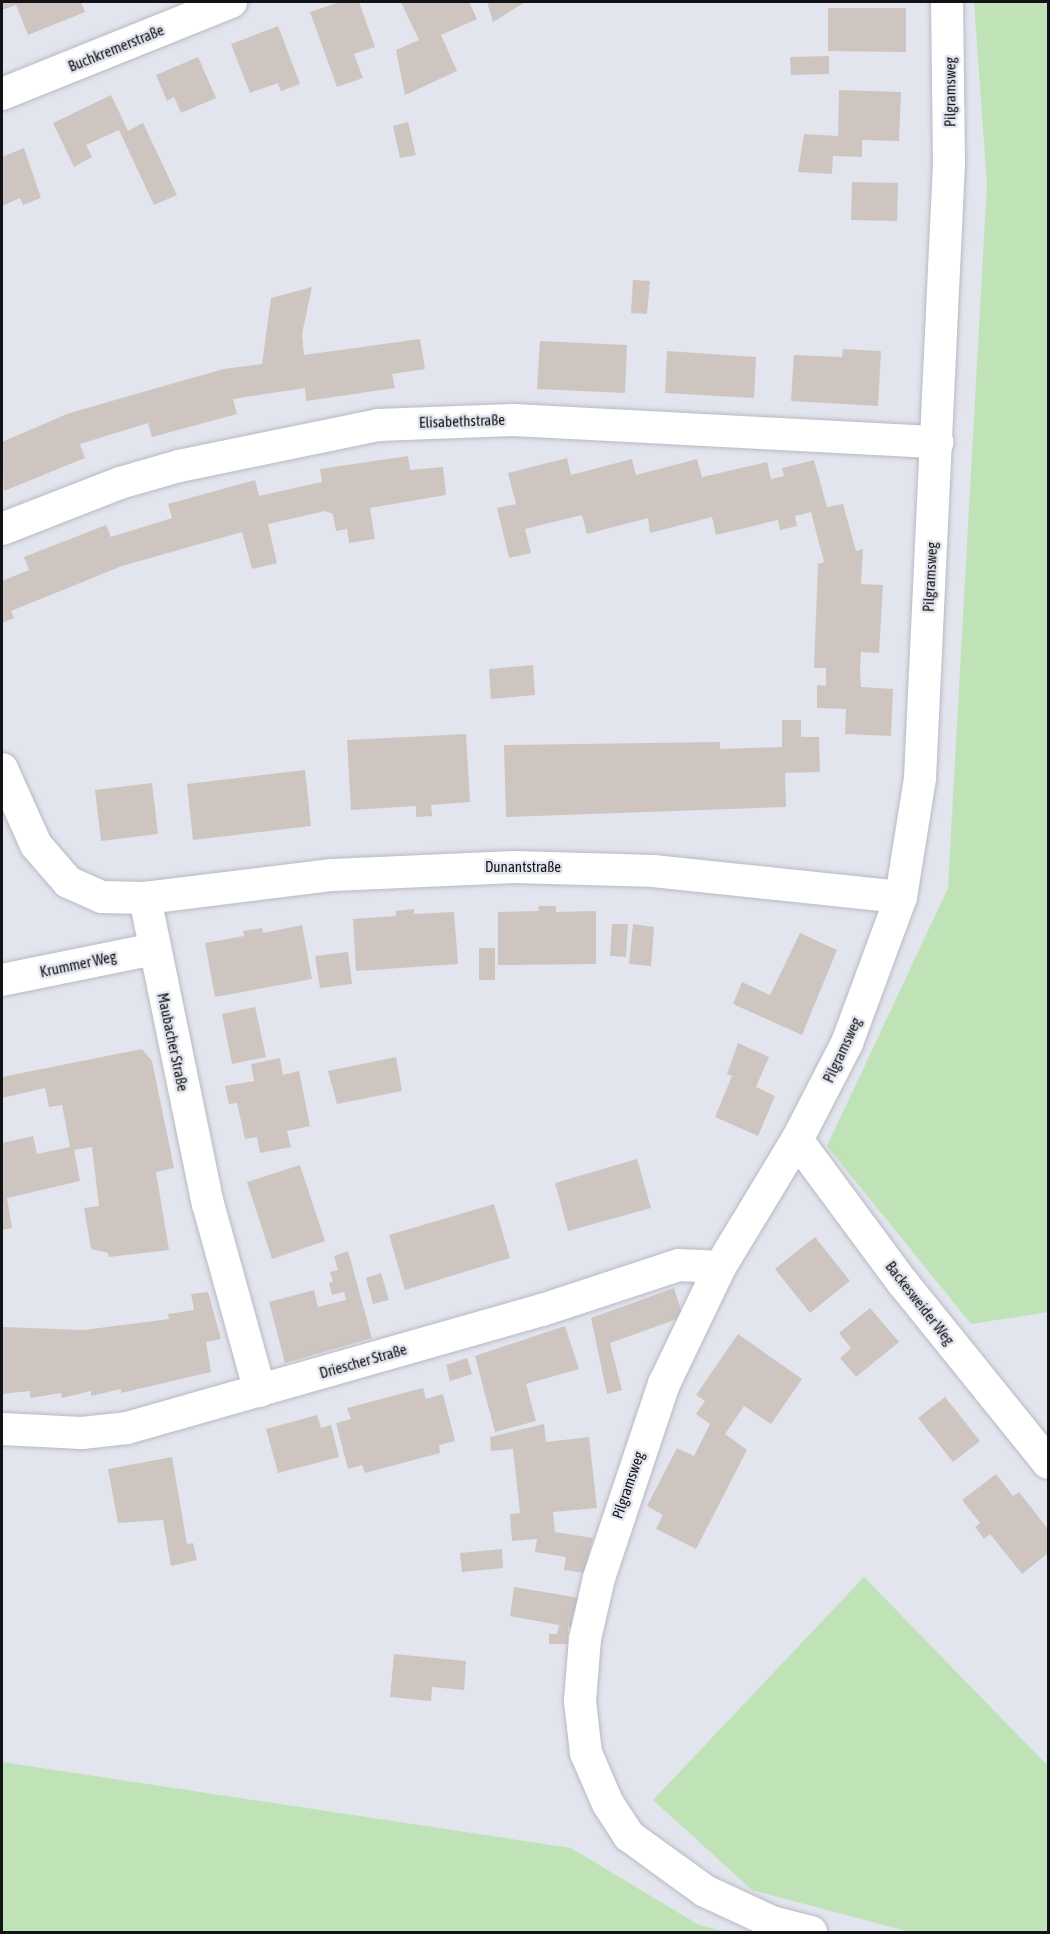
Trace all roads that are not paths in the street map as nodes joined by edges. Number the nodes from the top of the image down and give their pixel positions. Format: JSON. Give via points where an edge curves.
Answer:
{"nodes":[{"id":1,"x":231,"y":2,"type":"edge"},
{"id":2,"x":947,"y":2,"type":"edge"},
{"id":3,"x":2,"y":94,"type":"edge"},
{"id":4,"x":937,"y":442,"type":"junction"},
{"id":5,"x":2,"y":529,"type":"edge"},
{"id":6,"x":2,"y":769,"type":"edge"},
{"id":7,"x":901,"y":897,"type":"junction"},
{"id":8,"x":145,"y":898,"type":"junction"},
{"id":9,"x":154,"y":949,"type":"junction"},
{"id":10,"x":2,"y":980,"type":"edge"},
{"id":11,"x":797,"y":1140,"type":"junction"},
{"id":12,"x":720,"y":1267,"type":"junction"},
{"id":13,"x":260,"y":1390,"type":"junction"},
{"id":14,"x":2,"y":1429,"type":"edge"},
{"id":15,"x":1048,"y":1463,"type":"edge"},
{"id":16,"x":811,"y":1932,"type":"edge"}],
"edges":[{"from":1,"to":3,"type":"street","name":"Buchkremerstraße"},
{"from":2,"to":4,"type":"street","name":"Pilgramsweg","via":[[949,163]]},
{"from":4,"to":5,"type":"street","name":"Elisabethstraße","via":[[513,420],[378,425],[170,469]]},
{"from":4,"to":7,"type":"street","name":"Pilgramsweg","via":[[920,778]]},
{"from":6,"to":8,"type":"street","via":[[36,845],[68,882],[102,897]]},
{"from":7,"to":8,"type":"street","name":"Dunantstraße","via":[[653,871],[514,867],[333,875]]},
{"from":7,"to":11,"type":"street","name":"Pilgramsweg","via":[[847,1043]]},
{"from":8,"to":9,"type":"street","name":"Maubacher Straße"},
{"from":9,"to":10,"type":"street","name":"Krummer Weg"},
{"from":9,"to":13,"type":"street","name":"Maubacher Straße","via":[[208,1204]]},
{"from":11,"to":12,"type":"street","name":"Pilgramsweg"},
{"from":11,"to":15,"type":"street","name":"Backesweider Weg","via":[[903,1283]]},
{"from":12,"to":13,"type":"street","name":"Driescher Straße","via":[[679,1265],[542,1311]]},
{"from":12,"to":16,"type":"street","name":"Pilgramsweg","via":[[663,1384],[602,1567],[585,1639],[580,1701],[586,1753],[608,1804],[629,1836],[664,1865],[705,1891],[774,1923]]},
{"from":13,"to":14,"type":"street","name":"Driescher Straße","via":[[127,1428],[82,1433]]}]}
